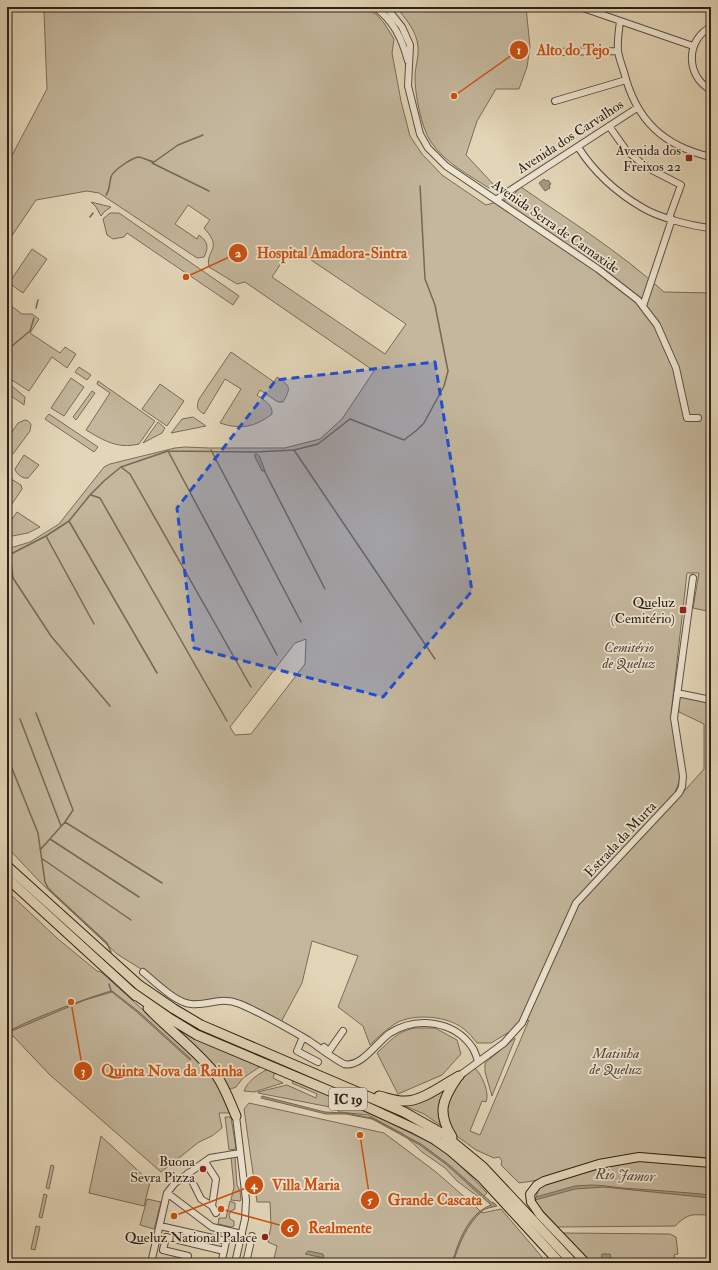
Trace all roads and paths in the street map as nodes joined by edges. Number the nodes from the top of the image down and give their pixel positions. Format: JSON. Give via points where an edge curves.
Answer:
{"nodes":[{"id":1,"x":375,"y":7,"type":"edge"},
{"id":2,"x":386,"y":7,"type":"edge"},
{"id":3,"x":580,"y":7,"type":"edge"},
{"id":4,"x":620,"y":20,"type":"junction"},
{"id":5,"x":711,"y":27,"type":"edge"},
{"id":6,"x":693,"y":46,"type":"junction"},
{"id":7,"x":618,"y":51,"type":"junction"},
{"id":8,"x":546,"y":52,"type":"dead end"},
{"id":9,"x":408,"y":62,"type":"junction"},
{"id":10,"x":626,"y":80,"type":"junction"},
{"id":11,"x":711,"y":90,"type":"edge"},
{"id":12,"x":555,"y":101,"type":"dead end"},
{"id":13,"x":638,"y":108,"type":"junction"},
{"id":14,"x":609,"y":126,"type":"junction"},
{"id":15,"x":578,"y":147,"type":"junction"},
{"id":16,"x":711,"y":157,"type":"edge"},
{"id":17,"x":497,"y":199,"type":"junction"},
{"id":18,"x":670,"y":219,"type":"junction"},
{"id":19,"x":711,"y":228,"type":"edge"},
{"id":20,"x":643,"y":306,"type":"junction"},
{"id":21,"x":698,"y":418,"type":"dead end"},
{"id":22,"x":693,"y":578,"type":"dead end"},
{"id":23,"x":677,"y":692,"type":"junction"},
{"id":24,"x":711,"y":700,"type":"edge"},
{"id":25,"x":7,"y":866,"type":"edge"},
{"id":26,"x":7,"y":878,"type":"edge"},
{"id":27,"x":143,"y":972,"type":"dead end"},
{"id":28,"x":133,"y":993,"type":"junction"},
{"id":29,"x":343,"y":1031,"type":"dead end"},
{"id":30,"x":303,"y":1037,"type":"junction"},
{"id":31,"x":316,"y":1042,"type":"dead end"},
{"id":32,"x":478,"y":1061,"type":"junction"},
{"id":33,"x":318,"y":1062,"type":"dead end"},
{"id":34,"x":459,"y":1076,"type":"junction"},
{"id":35,"x":338,"y":1084,"type":"junction"},
{"id":36,"x":236,"y":1116,"type":"joint"},
{"id":37,"x":456,"y":1144,"type":"junction"},
{"id":38,"x":240,"y":1153,"type":"junction"},
{"id":39,"x":205,"y":1162,"type":"junction"},
{"id":40,"x":711,"y":1163,"type":"edge"},
{"id":41,"x":188,"y":1173,"type":"junction"},
{"id":42,"x":167,"y":1193,"type":"junction"},
{"id":43,"x":212,"y":1206,"type":"junction"},
{"id":44,"x":216,"y":1213,"type":"dead end"},
{"id":45,"x":160,"y":1226,"type":"junction"},
{"id":46,"x":242,"y":1234,"type":"junction"},
{"id":47,"x":252,"y":1236,"type":"dead end"},
{"id":48,"x":539,"y":1240,"type":"junction"},
{"id":49,"x":224,"y":1251,"type":"junction"},
{"id":50,"x":151,"y":1263,"type":"edge"},
{"id":51,"x":187,"y":1263,"type":"edge"},
{"id":52,"x":221,"y":1263,"type":"edge"},
{"id":53,"x":234,"y":1263,"type":"edge"},
{"id":54,"x":246,"y":1263,"type":"edge"},
{"id":55,"x":553,"y":1263,"type":"edge"},
{"id":56,"x":560,"y":1263,"type":"edge"},
{"id":57,"x":573,"y":1263,"type":"edge"},
{"id":58,"x":586,"y":1263,"type":"edge"}],
"edges":[{"from":1,"to":9,"type":"street","name":"Avenida Serra de Carnaxide","via":[[397,31]]},
{"from":2,"to":9,"type":"street","name":"Avenida Serra de Carnaxide","via":[[397,18],[406,36],[410,52]]},
{"from":3,"to":4,"type":"street"},
{"from":4,"to":6,"type":"street"},
{"from":4,"to":7,"type":"street"},
{"from":5,"to":6,"type":"street","via":[[698,37]]},
{"from":6,"to":11,"type":"street","via":[[693,69],[698,79]]},
{"from":7,"to":8,"type":"street"},
{"from":7,"to":10,"type":"street"},
{"from":9,"to":17,"type":"street","name":"Avenida Serra de Carnaxide","via":[[408,86],[417,126],[424,142],[446,166]]},
{"from":10,"to":12,"type":"street"},
{"from":10,"to":13,"type":"street","via":[[630,95]]},
{"from":13,"to":14,"type":"street","name":"Avenida dos Carvalhos"},
{"from":13,"to":16,"type":"street","via":[[652,128],[672,143],[691,152]]},
{"from":14,"to":15,"type":"street","name":"Avenida dos Carvalhos"},
{"from":14,"to":18,"type":"street","via":[[626,150],[646,167],[681,185]]},
{"from":15,"to":17,"type":"street","name":"Avenida dos Carvalhos"},
{"from":15,"to":18,"type":"street","via":[[586,160],[612,187],[644,209]]},
{"from":17,"to":20,"type":"street","name":"Avenida Serra de Carnaxide","via":[[598,269]]},
{"from":18,"to":19,"type":"street","via":[[692,226]]},
{"from":18,"to":20,"type":"street"},
{"from":20,"to":21,"type":"street","name":"Avenida Serra de Carnaxide","via":[[657,325],[676,368],[687,418]]},
{"from":22,"to":23,"type":"street","name":"Estrada da Murta"},
{"from":23,"to":24,"type":"street"},
{"from":23,"to":32,"type":"street","name":"Estrada da Murta","via":[[674,718],[683,776],[679,793],[576,903],[522,1023],[504,1043]]},
{"from":25,"to":35,"type":"highway","number":"IC 19","via":[[139,985],[174,1009],[201,1025]]},
{"from":26,"to":28,"type":"highway","number":"IC 19"},
{"from":27,"to":30,"type":"street","via":[[181,1001],[190,1004],[230,1001]]},
{"from":28,"to":36,"type":"highway","via":[[217,1076]]},
{"from":28,"to":48,"type":"highway","number":"IC 19","via":[[197,1035],[363,1105],[434,1139],[481,1177]]},
{"from":29,"to":31,"type":"street","via":[[329,1051]]},
{"from":30,"to":32,"type":"street","via":[[348,1065],[372,1051],[390,1034],[406,1026],[413,1023],[438,1024],[465,1038],[473,1048]]},
{"from":30,"to":33,"type":"street","via":[[297,1051]]},
{"from":32,"to":34,"type":"street","name":"Estrada da Murta"},
{"from":34,"to":35,"type":"highway","via":[[430,1093],[406,1102]]},
{"from":34,"to":37,"type":"highway","via":[[443,1104],[446,1127]]},
{"from":35,"to":37,"type":"highway","number":"IC 19","via":[[404,1112]]},
{"from":36,"to":38,"type":"street"},
{"from":37,"to":57,"type":"highway","number":"IC 19","via":[[483,1166]]},
{"from":38,"to":39,"type":"street","via":[[210,1158]]},
{"from":38,"to":46,"type":"street","via":[[245,1190]]},
{"from":39,"to":41,"type":"street"},
{"from":39,"to":43,"type":"street","via":[[216,1179]]},
{"from":40,"to":58,"type":"main road","via":[[639,1157],[599,1164],[537,1185],[530,1194],[531,1202],[540,1215]]},
{"from":41,"to":42,"type":"street"},
{"from":41,"to":43,"type":"street","via":[[201,1199]]},
{"from":42,"to":45,"type":"street"},
{"from":42,"to":46,"type":"street","via":[[212,1227]]},
{"from":43,"to":44,"type":"street"},
{"from":45,"to":49,"type":"street","via":[[226,1241]]},
{"from":45,"to":50,"type":"street"},
{"from":46,"to":53,"type":"street"},
{"from":47,"to":54,"type":"street"},
{"from":48,"to":55,"type":"highway"},
{"from":48,"to":56,"type":"highway","number":"IC 19"},
{"from":49,"to":51,"type":"street","via":[[166,1237],[163,1250],[188,1256]]},
{"from":49,"to":52,"type":"street"}]}
